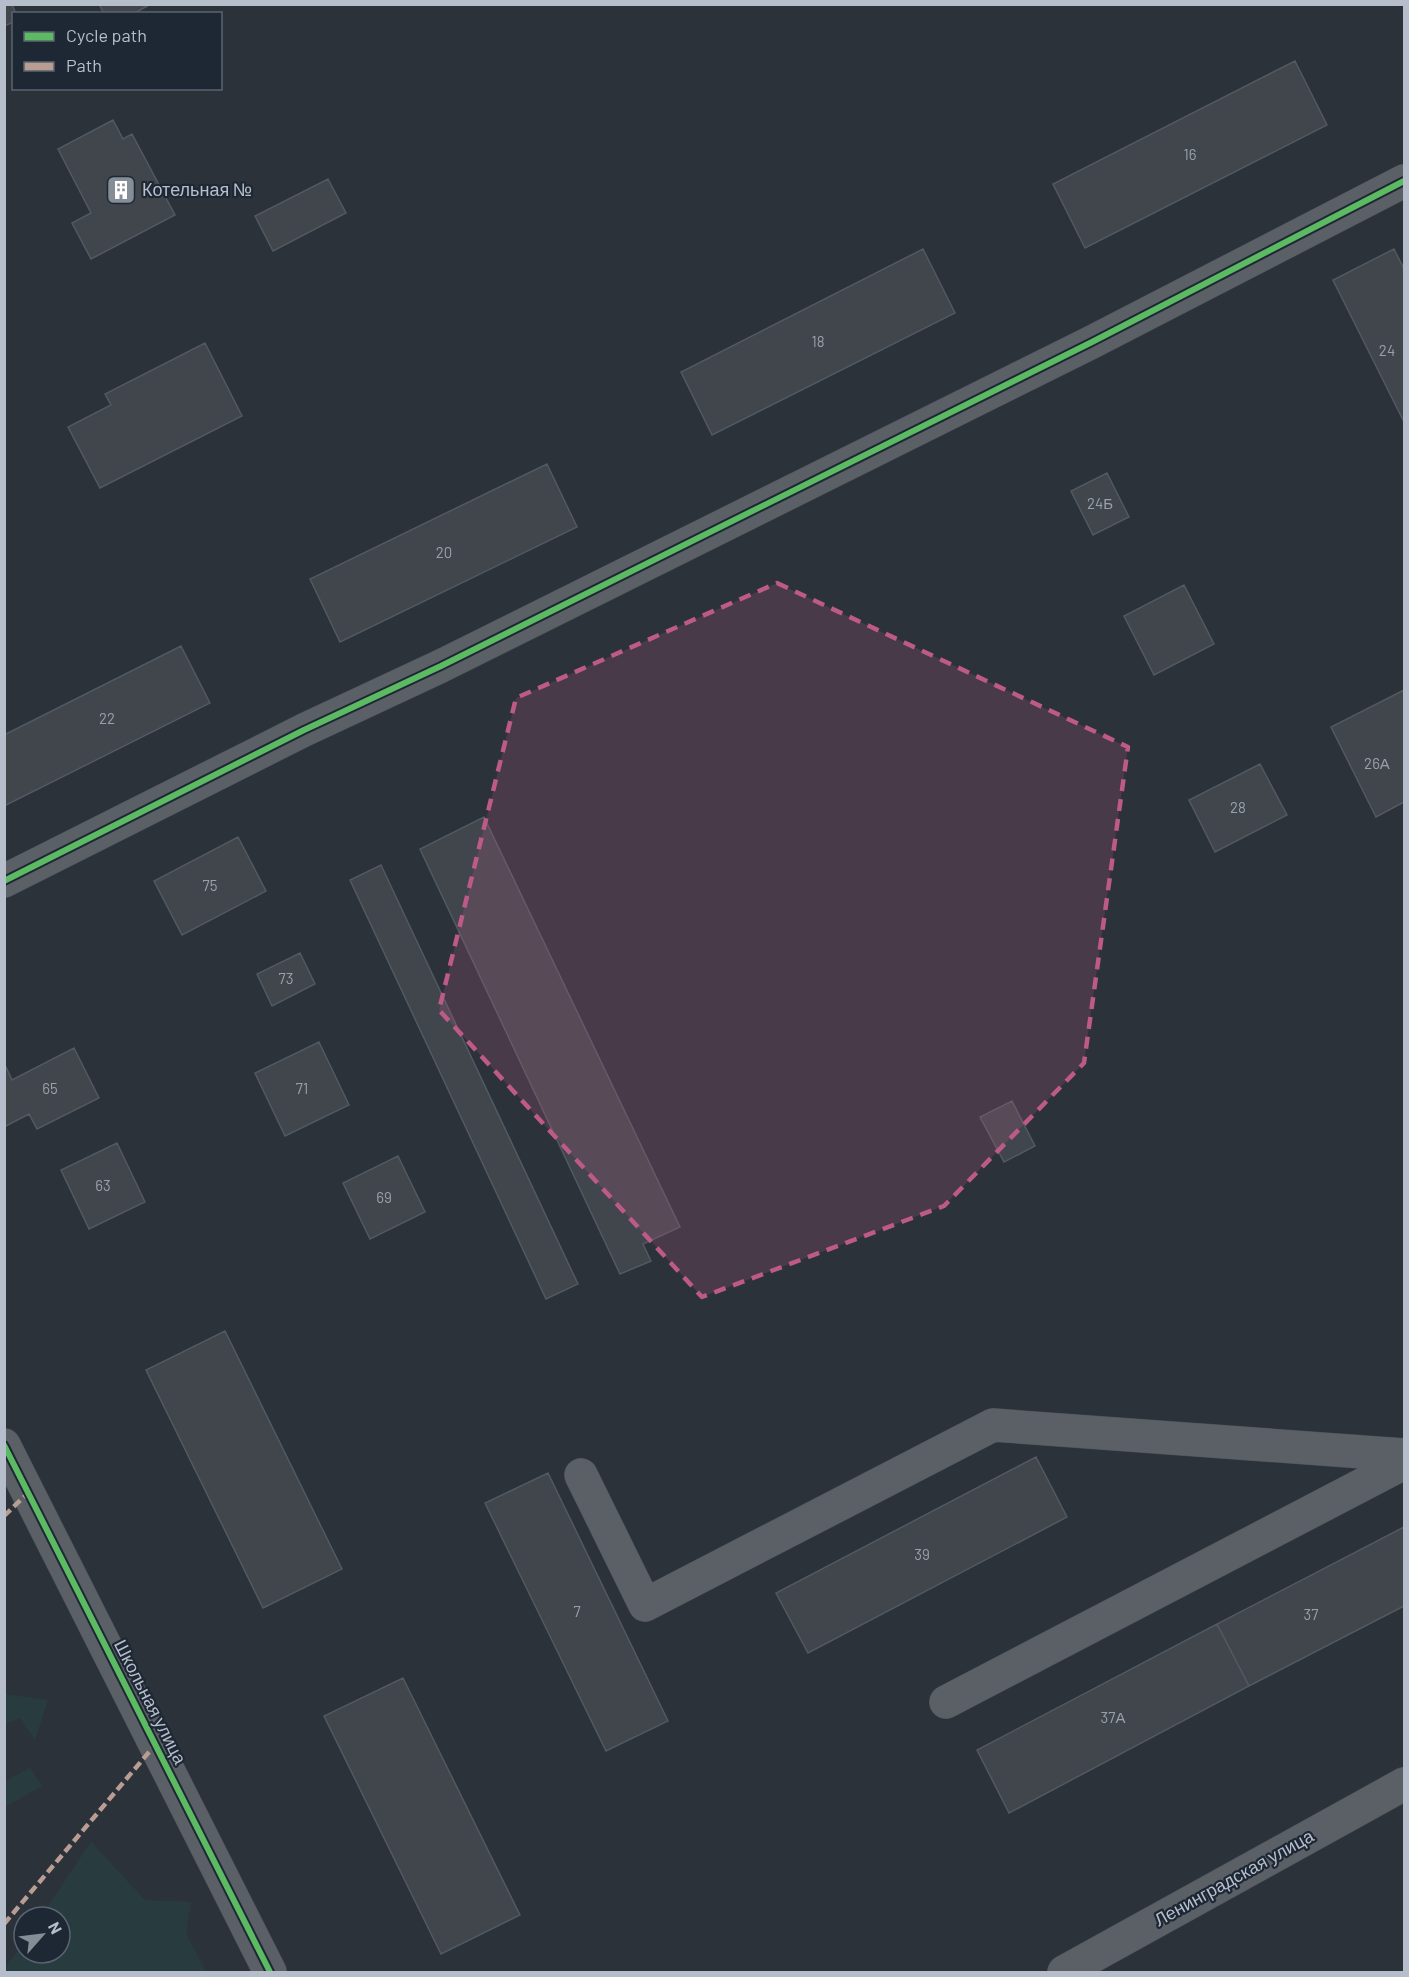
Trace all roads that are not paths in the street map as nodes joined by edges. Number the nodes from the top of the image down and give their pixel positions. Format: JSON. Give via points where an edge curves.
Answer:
{"nodes":[{"id":1,"x":1404,"y":181,"type":"edge"},
{"id":2,"x":4,"y":881,"type":"edge"},
{"id":3,"x":4,"y":1445,"type":"edge"},
{"id":4,"x":1404,"y":1455,"type":"edge"},
{"id":5,"x":1404,"y":1463,"type":"edge"},
{"id":6,"x":581,"y":1475,"type":"dead end"},
{"id":7,"x":946,"y":1702,"type":"dead end"},
{"id":8,"x":1404,"y":1784,"type":"edge"},
{"id":9,"x":270,"y":1972,"type":"edge"},
{"id":10,"x":1064,"y":1972,"type":"edge"}],
"edges":[{"from":1,"to":2,"type":"street","via":[[1092,342]]},
{"from":3,"to":9,"type":"street","name":"Школьная улица"},
{"from":4,"to":6,"type":"street","via":[[993,1425],[645,1605]]},
{"from":5,"to":7,"type":"street"},
{"from":8,"to":10,"type":"street","name":"Ленинградская улица"}]}
